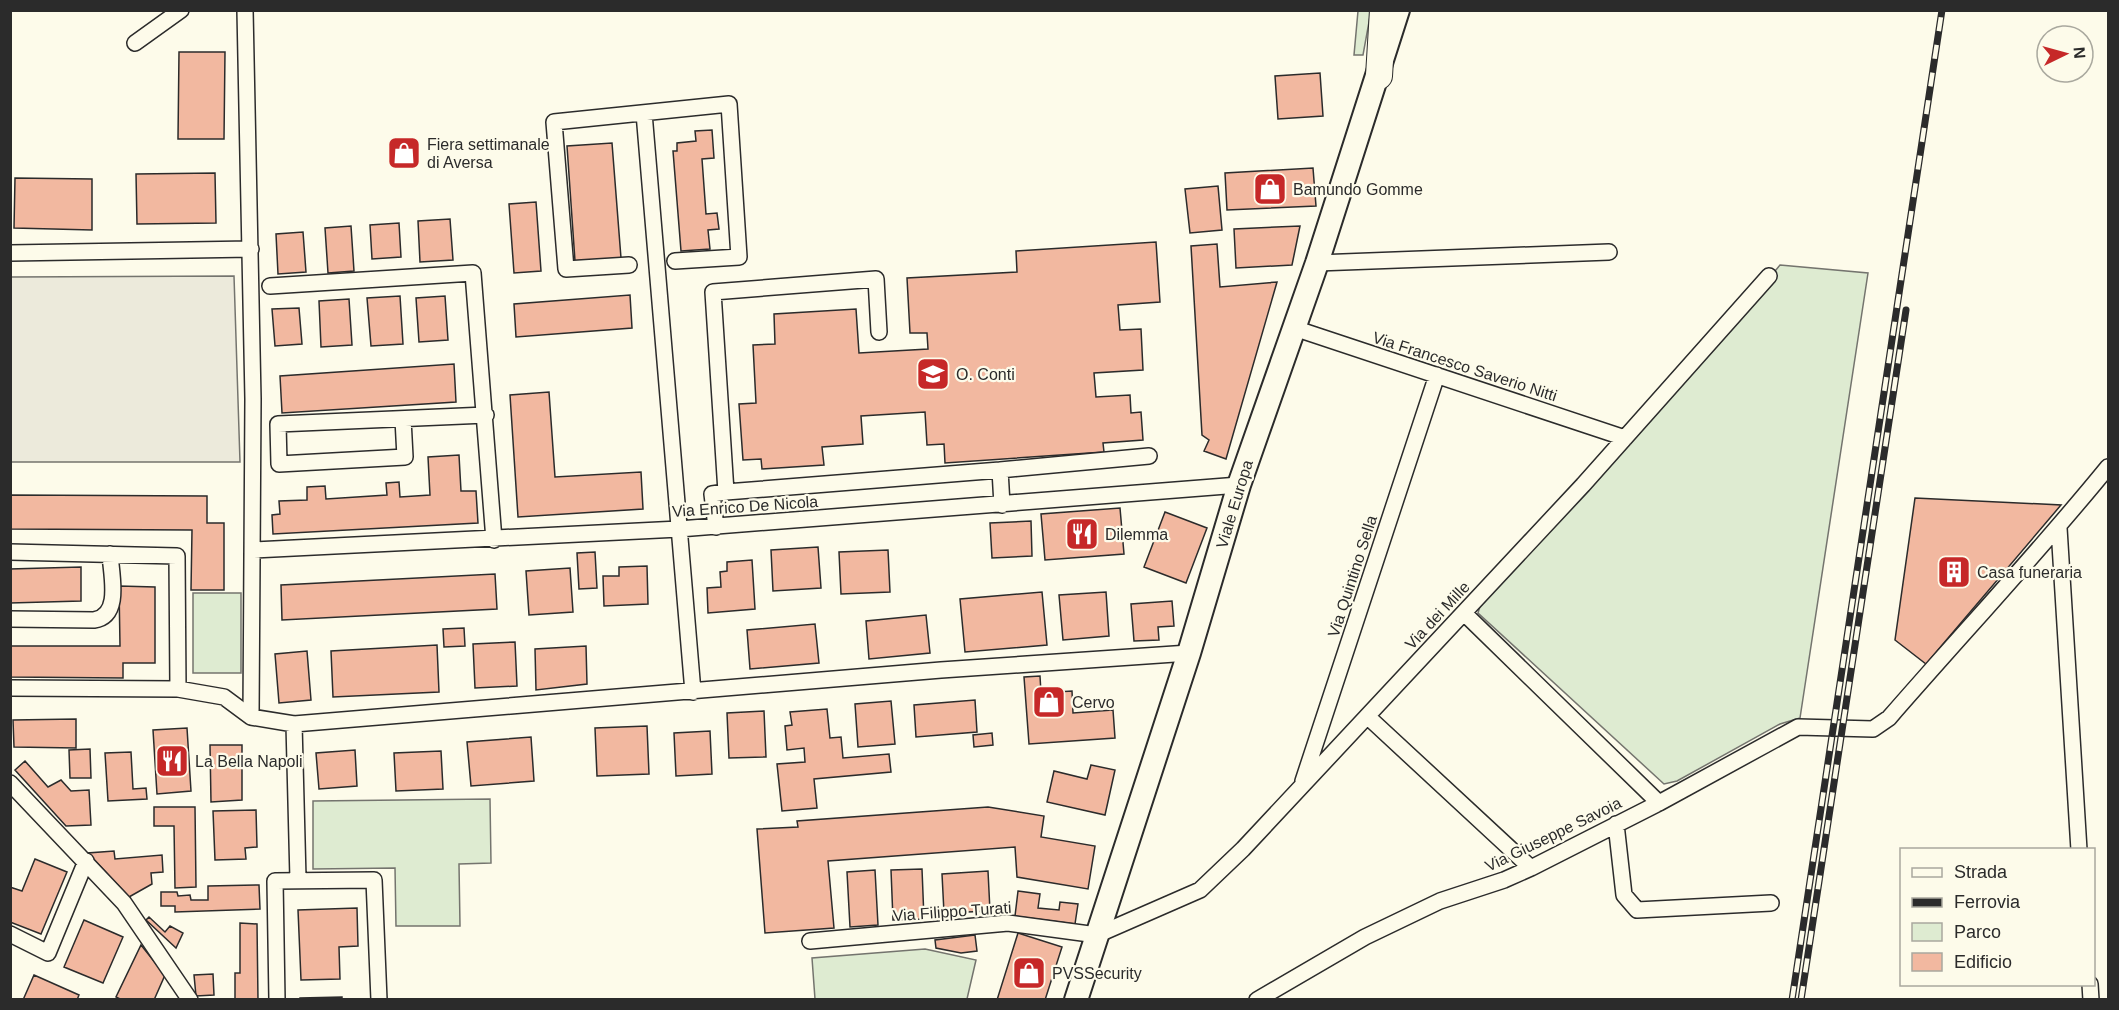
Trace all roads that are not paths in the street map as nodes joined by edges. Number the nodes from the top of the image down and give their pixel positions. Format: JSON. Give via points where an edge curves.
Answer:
{"nodes":[{"id":1,"x":181,"y":10,"type":"edge"},
{"id":2,"x":244,"y":10,"type":"edge"},
{"id":3,"x":1383,"y":10,"type":"edge"},
{"id":4,"x":1398,"y":10,"type":"edge"},
{"id":5,"x":135,"y":43,"type":"dead end"},
{"id":6,"x":1379,"y":76,"type":"junction"},
{"id":7,"x":644,"y":113,"type":"junction"},
{"id":8,"x":251,"y":249,"type":"junction"},
{"id":9,"x":1609,"y":252,"type":"dead end"},
{"id":10,"x":10,"y":253,"type":"edge"},
{"id":11,"x":675,"y":261,"type":"dead end"},
{"id":12,"x":1317,"y":263,"type":"junction"},
{"id":13,"x":629,"y":265,"type":"dead end"},
{"id":14,"x":1769,"y":276,"type":"dead end"},
{"id":15,"x":270,"y":286,"type":"dead end"},
{"id":16,"x":1294,"y":328,"type":"junction"},
{"id":17,"x":879,"y":332,"type":"dead end"},
{"id":18,"x":1437,"y":375,"type":"junction"},
{"id":19,"x":486,"y":415,"type":"junction"},
{"id":20,"x":403,"y":419,"type":"junction"},
{"id":21,"x":1625,"y":438,"type":"junction"},
{"id":22,"x":1149,"y":456,"type":"dead end"},
{"id":23,"x":2109,"y":467,"type":"edge"},
{"id":24,"x":1000,"y":470,"type":"junction"},
{"id":25,"x":1239,"y":485,"type":"junction"},
{"id":26,"x":726,"y":492,"type":"junction"},
{"id":27,"x":1002,"y":505,"type":"junction"},
{"id":28,"x":716,"y":526,"type":"junction"},
{"id":29,"x":2059,"y":528,"type":"junction"},
{"id":30,"x":679,"y":529,"type":"junction"},
{"id":31,"x":494,"y":540,"type":"junction"},
{"id":32,"x":253,"y":550,"type":"junction"},
{"id":33,"x":10,"y":552,"type":"edge"},
{"id":34,"x":110,"y":554,"type":"junction"},
{"id":35,"x":1464,"y":613,"type":"junction"},
{"id":36,"x":10,"y":619,"type":"edge"},
{"id":37,"x":1189,"y":653,"type":"junction"},
{"id":38,"x":10,"y":688,"type":"edge"},
{"id":39,"x":178,"y":689,"type":"junction"},
{"id":40,"x":693,"y":692,"type":"junction"},
{"id":41,"x":1367,"y":716,"type":"junction"},
{"id":42,"x":252,"y":717,"type":"junction"},
{"id":43,"x":294,"y":724,"type":"junction"},
{"id":44,"x":10,"y":783,"type":"edge"},
{"id":45,"x":1301,"y":787,"type":"junction"},
{"id":46,"x":1659,"y":802,"type":"junction"},
{"id":47,"x":1616,"y":824,"type":"junction"},
{"id":48,"x":2079,"y":848,"type":"edge"},
{"id":49,"x":86,"y":861,"type":"junction"},
{"id":50,"x":1530,"y":868,"type":"junction"},
{"id":51,"x":298,"y":879,"type":"junction"},
{"id":52,"x":1771,"y":903,"type":"dead end"},
{"id":53,"x":10,"y":934,"type":"edge"},
{"id":54,"x":1097,"y":935,"type":"junction"},
{"id":55,"x":810,"y":941,"type":"dead end"},
{"id":56,"x":190,"y":999,"type":"edge"},
{"id":57,"x":277,"y":999,"type":"edge"},
{"id":58,"x":379,"y":999,"type":"edge"},
{"id":59,"x":1076,"y":999,"type":"edge"},
{"id":60,"x":1257,"y":999,"type":"edge"}],
"edges":[{"from":1,"to":5,"type":"street"},
{"from":2,"to":8,"type":"street"},
{"from":3,"to":6,"type":"highway"},
{"from":4,"to":6,"type":"main road","name":"Viale Europa"},
{"from":6,"to":12,"type":"main road","name":"Viale Europa"},
{"from":7,"to":11,"type":"street","via":[[729,104],[739,257]]},
{"from":7,"to":13,"type":"street","via":[[554,122],[566,269]]},
{"from":7,"to":30,"type":"street"},
{"from":8,"to":10,"type":"street"},
{"from":8,"to":32,"type":"street"},
{"from":9,"to":12,"type":"street"},
{"from":12,"to":16,"type":"main road","name":"Viale Europa"},
{"from":14,"to":21,"type":"street","name":"Via dei Mille"},
{"from":15,"to":19,"type":"street","via":[[473,273]]},
{"from":16,"to":18,"type":"street","name":"Via Francesco Saverio Nitti"},
{"from":16,"to":25,"type":"main road","name":"Viale Europa"},
{"from":17,"to":26,"type":"street","via":[[876,279],[713,292]]},
{"from":18,"to":21,"type":"street","name":"Via Francesco Saverio Nitti"},
{"from":18,"to":45,"type":"street","name":"Via Quintino Sella"},
{"from":19,"to":20,"type":"street"},
{"from":19,"to":31,"type":"street"},
{"from":20,"to":20,"type":"street","via":[[278,424],[279,464],[405,457]]},
{"from":21,"to":35,"type":"street","name":"Via dei Mille"},
{"from":22,"to":24,"type":"street"},
{"from":23,"to":29,"type":"street"},
{"from":24,"to":26,"type":"street"},
{"from":24,"to":27,"type":"street"},
{"from":25,"to":27,"type":"street","name":"Via Enrico De Nicola"},
{"from":25,"to":37,"type":"main road","name":"Viale Europa"},
{"from":26,"to":28,"type":"street","via":[[711,494]]},
{"from":27,"to":28,"type":"street","name":"Via Enrico De Nicola"},
{"from":28,"to":30,"type":"street","name":"Via Enrico De Nicola"},
{"from":29,"to":46,"type":"street","name":"Via Giuseppe Savoia","via":[[1889,718],[1874,729],[1798,727]]},
{"from":29,"to":48,"type":"street"},
{"from":30,"to":31,"type":"street","name":"Via Enrico De Nicola"},
{"from":30,"to":40,"type":"street"},
{"from":31,"to":32,"type":"street","name":"Via Enrico De Nicola"},
{"from":32,"to":42,"type":"street"},
{"from":33,"to":34,"type":"street"},
{"from":34,"to":36,"type":"street","via":[[112,606],[105,616],[94,620]]},
{"from":34,"to":39,"type":"street","via":[[177,556]]},
{"from":35,"to":41,"type":"street","name":"Via dei Mille"},
{"from":35,"to":46,"type":"street"},
{"from":37,"to":40,"type":"street"},
{"from":37,"to":54,"type":"main road","name":"Viale Europa"},
{"from":38,"to":39,"type":"street"},
{"from":39,"to":42,"type":"street","via":[[224,697]]},
{"from":40,"to":43,"type":"street"},
{"from":41,"to":45,"type":"street","name":"Via dei Mille"},
{"from":41,"to":50,"type":"street"},
{"from":42,"to":43,"type":"street"},
{"from":43,"to":51,"type":"street"},
{"from":44,"to":49,"type":"street"},
{"from":45,"to":54,"type":"street","name":"Via dei Mille","via":[[1200,890]]},
{"from":46,"to":47,"type":"street","name":"Via Giuseppe Savoia"},
{"from":47,"to":50,"type":"street","name":"Via Giuseppe Savoia"},
{"from":47,"to":52,"type":"street","via":[[1624,895],[1637,910]]},
{"from":49,"to":53,"type":"street","via":[[48,953]]},
{"from":49,"to":56,"type":"street","via":[[124,903]]},
{"from":50,"to":60,"type":"street","name":"Via Giuseppe Savoia","via":[[1440,901],[1365,937]]},
{"from":51,"to":57,"type":"street","via":[[275,881]]},
{"from":51,"to":58,"type":"street","via":[[374,880]]},
{"from":54,"to":55,"type":"street","name":"Via Filippo Turati","via":[[1008,922]]},
{"from":54,"to":59,"type":"main road","name":"Viale Europa"}]}
